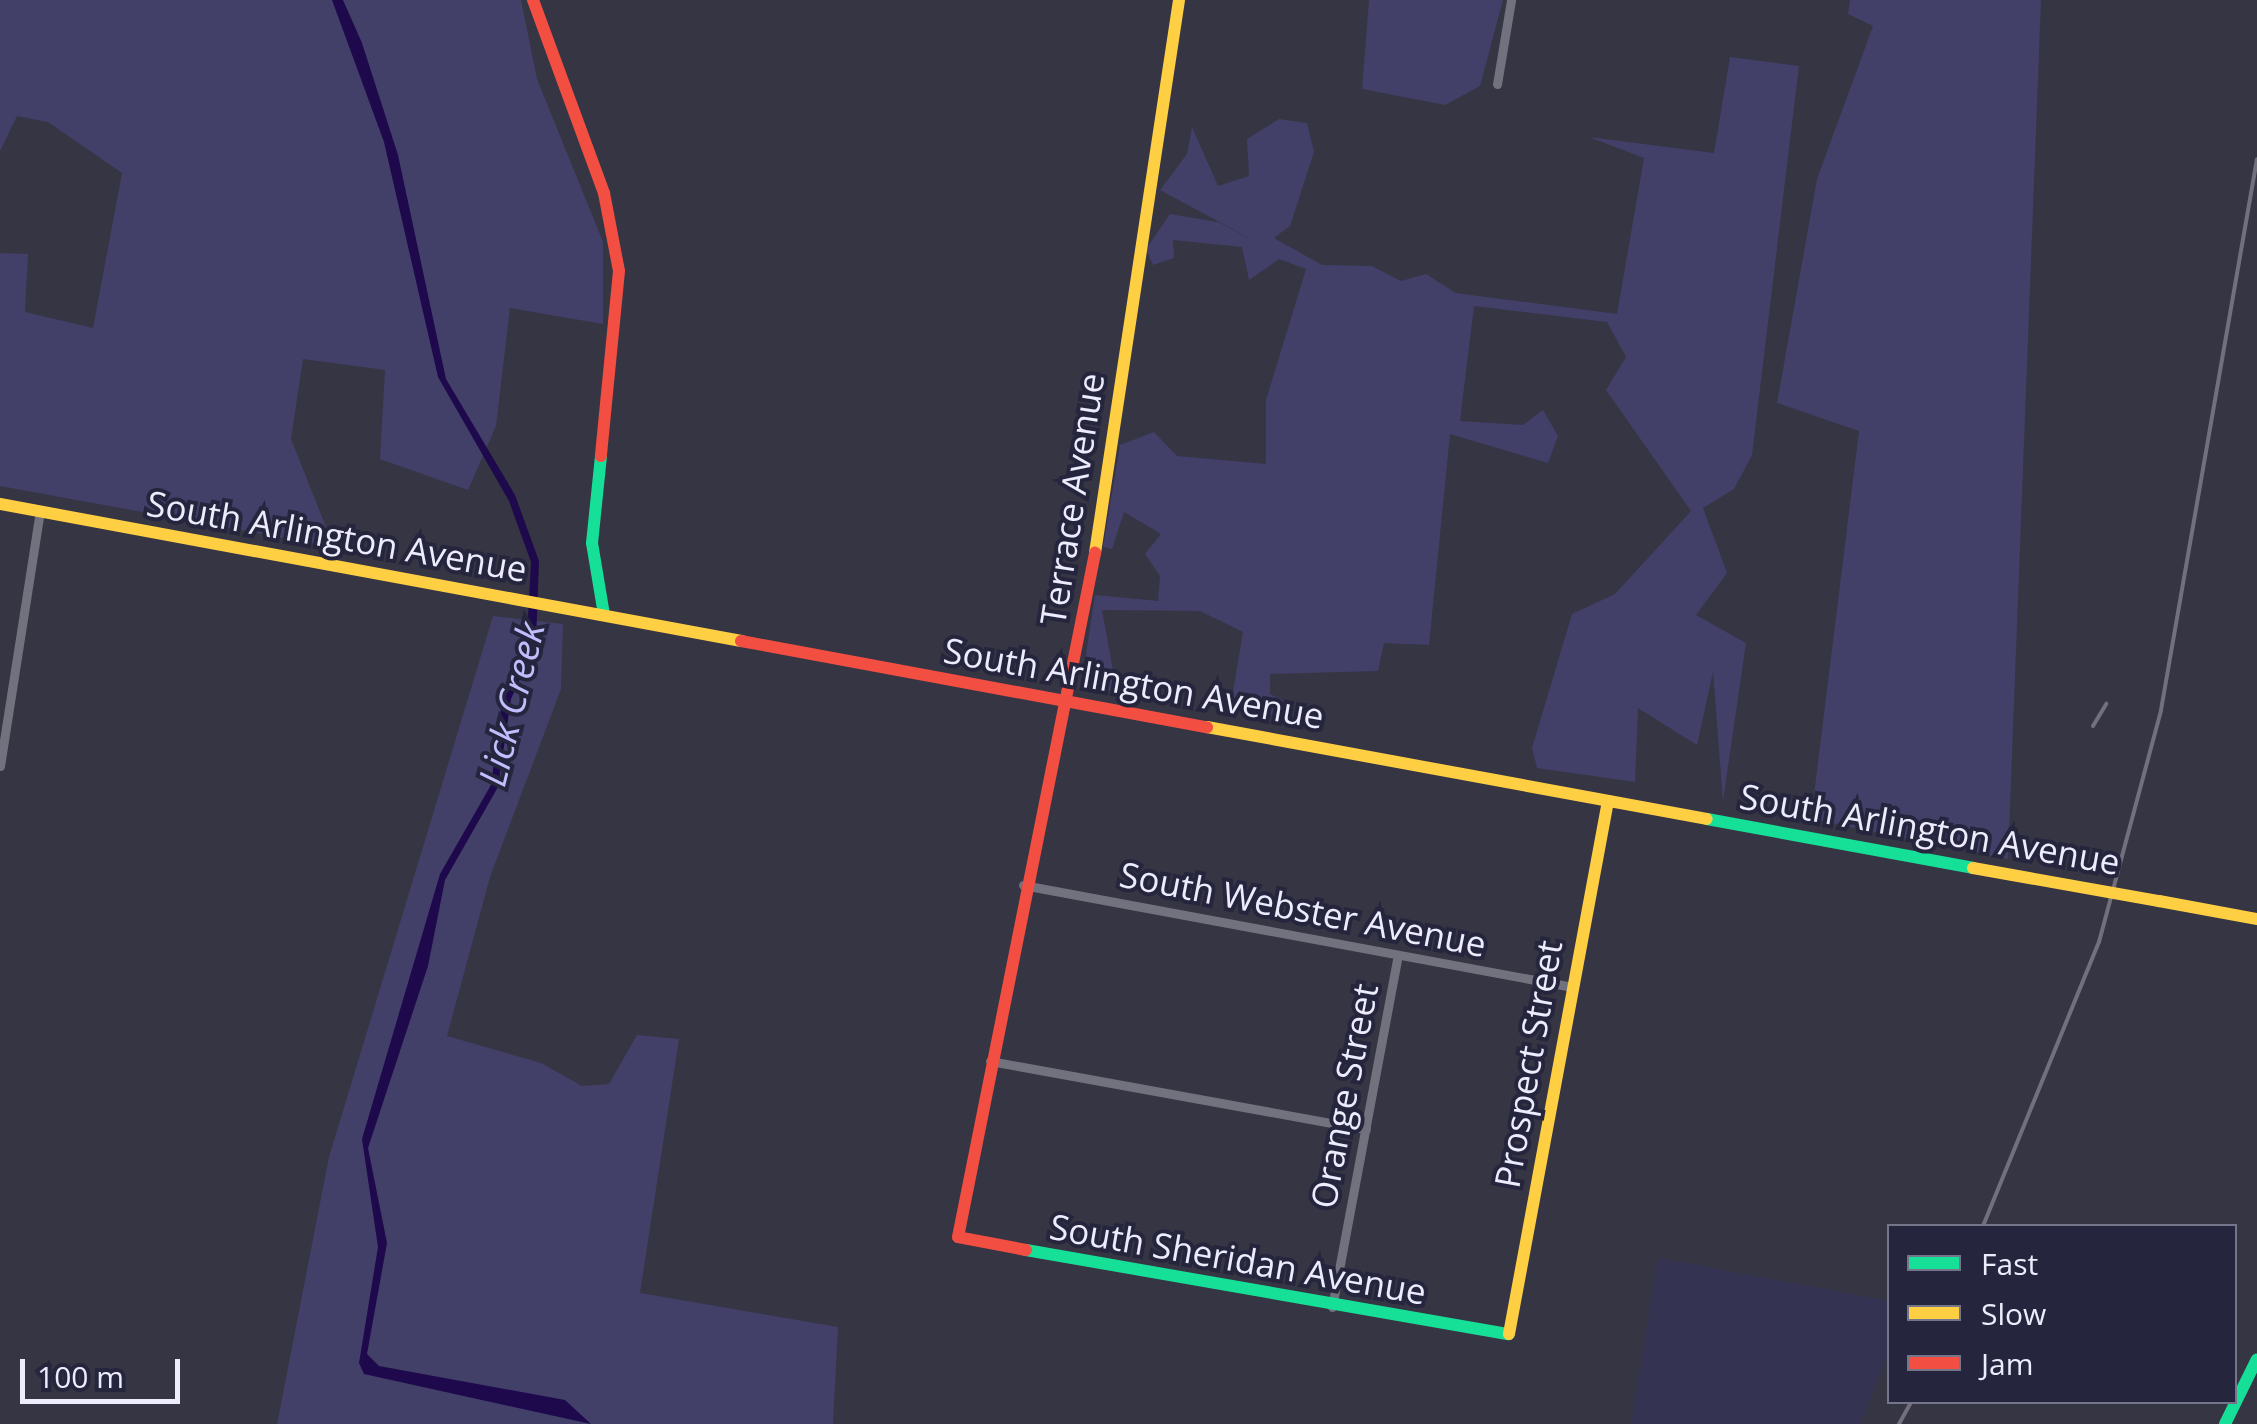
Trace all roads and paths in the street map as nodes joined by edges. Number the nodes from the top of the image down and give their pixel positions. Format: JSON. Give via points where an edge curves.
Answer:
{"nodes":[{"id":1,"x":533,"y":0,"type":"edge"},
{"id":2,"x":1179,"y":0,"type":"edge"},
{"id":3,"x":1511,"y":0,"type":"edge"},
{"id":4,"x":1498,"y":84,"type":"dead end"},
{"id":5,"x":0,"y":504,"type":"edge"},
{"id":6,"x":40,"y":511,"type":"junction"},
{"id":7,"x":604,"y":615,"type":"junction"},
{"id":8,"x":1072,"y":702,"type":"junction"},
{"id":9,"x":0,"y":766,"type":"edge"},
{"id":10,"x":1608,"y":801,"type":"junction"},
{"id":11,"x":1024,"y":885,"type":"junction"},
{"id":12,"x":2257,"y":919,"type":"edge"},
{"id":13,"x":1398,"y":955,"type":"junction"},
{"id":14,"x":1573,"y":988,"type":"junction"},
{"id":15,"x":990,"y":1061,"type":"junction"},
{"id":16,"x":1366,"y":1130,"type":"junction"},
{"id":17,"x":958,"y":1238,"type":"joint"},
{"id":18,"x":1332,"y":1306,"type":"junction"},
{"id":19,"x":1508,"y":1339,"type":"joint"},
{"id":20,"x":2257,"y":1360,"type":"edge"},
{"id":21,"x":2237,"y":1403,"type":"edge"}],
"edges":[{"from":1,"to":7,"type":"street","via":[[604,193],[619,271],[592,543]]},
{"from":2,"to":8,"type":"street","name":"Terrace Avenue"},
{"from":3,"to":4,"type":"street"},
{"from":5,"to":6,"type":"street","name":"South Arlington Avenue"},
{"from":6,"to":7,"type":"street","name":"South Arlington Avenue"},
{"from":6,"to":9,"type":"street"},
{"from":7,"to":8,"type":"street","name":"South Arlington Avenue"},
{"from":8,"to":10,"type":"street","name":"South Arlington Avenue"},
{"from":8,"to":11,"type":"street","name":"Terrace Avenue"},
{"from":10,"to":12,"type":"street","name":"South Arlington Avenue","bridge":true},
{"from":10,"to":14,"type":"street","name":"Prospect Street"},
{"from":11,"to":13,"type":"street","name":"South Webster Avenue"},
{"from":11,"to":15,"type":"street","name":"Terrace Avenue"},
{"from":13,"to":14,"type":"street","name":"South Webster Avenue"},
{"from":13,"to":16,"type":"street","name":"Orange Street"},
{"from":14,"to":19,"type":"street","name":"Prospect Street"},
{"from":15,"to":16,"type":"street"},
{"from":15,"to":17,"type":"street","name":"Terrace Avenue"},
{"from":16,"to":18,"type":"street","name":"Orange Street"},
{"from":17,"to":18,"type":"street","name":"South Sheridan Avenue"},
{"from":18,"to":19,"type":"street","name":"South Sheridan Avenue"},
{"from":20,"to":21,"type":"street"}]}
